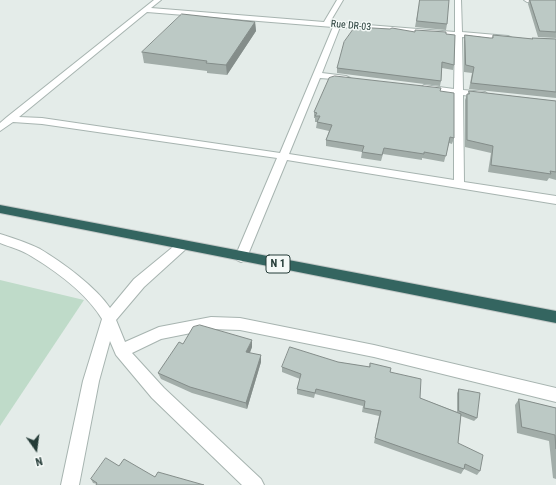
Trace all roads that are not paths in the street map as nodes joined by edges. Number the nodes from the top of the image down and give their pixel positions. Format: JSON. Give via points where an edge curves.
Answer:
{"nodes":[{"id":1,"x":158,"y":0,"type":"edge"},
{"id":2,"x":340,"y":0,"type":"edge"},
{"id":3,"x":458,"y":0,"type":"edge"},
{"id":4,"x":527,"y":0,"type":"edge"},
{"id":5,"x":556,"y":3,"type":"edge"},
{"id":6,"x":146,"y":10,"type":"junction"},
{"id":7,"x":326,"y":24,"type":"junction"},
{"id":8,"x":338,"y":24,"type":"junction"},
{"id":9,"x":458,"y":34,"type":"junction"},
{"id":10,"x":518,"y":39,"type":"edge"},
{"id":11,"x":317,"y":75,"type":"junction"},
{"id":12,"x":356,"y":80,"type":"edge"},
{"id":13,"x":412,"y":86,"type":"edge"},
{"id":14,"x":459,"y":92,"type":"junction"},
{"id":15,"x":496,"y":96,"type":"edge"},
{"id":16,"x":10,"y":119,"type":"junction"},
{"id":17,"x":0,"y":128,"type":"edge"},
{"id":18,"x":283,"y":156,"type":"junction"},
{"id":19,"x":459,"y":184,"type":"junction"},
{"id":20,"x":556,"y":200,"type":"edge"},
{"id":21,"x":0,"y":209,"type":"edge"},
{"id":22,"x":0,"y":238,"type":"edge"},
{"id":23,"x":183,"y":246,"type":"junction"},
{"id":24,"x":241,"y":257,"type":"junction"},
{"id":25,"x":556,"y":317,"type":"edge"},
{"id":26,"x":109,"y":319,"type":"junction"},
{"id":27,"x":121,"y":351,"type":"junction"},
{"id":28,"x":556,"y":395,"type":"edge"},
{"id":29,"x":70,"y":485,"type":"edge"},
{"id":30,"x":254,"y":485,"type":"edge"}],
"edges":[{"from":1,"to":6,"type":"street"},
{"from":2,"to":7,"type":"street"},
{"from":3,"to":9,"type":"street"},
{"from":4,"to":5,"type":"street"},
{"from":6,"to":7,"type":"street","name":"Rue DR-03"},
{"from":6,"to":16,"type":"street"},
{"from":7,"to":8,"type":"street","name":"Rue DR-03"},
{"from":8,"to":9,"type":"street","name":"Rue DR-03"},
{"from":8,"to":11,"type":"street"},
{"from":9,"to":10,"type":"street","name":"Rue DR-03"},
{"from":9,"to":14,"type":"street"},
{"from":11,"to":12,"type":"street"},
{"from":11,"to":18,"type":"street"},
{"from":13,"to":14,"type":"street"},
{"from":14,"to":15,"type":"street"},
{"from":14,"to":19,"type":"street"},
{"from":16,"to":17,"type":"street"},
{"from":16,"to":18,"type":"street","via":[[42,121]]},
{"from":18,"to":19,"type":"street"},
{"from":18,"to":24,"type":"street"},
{"from":19,"to":20,"type":"street"},
{"from":21,"to":23,"type":"highway","number":"N 1"},
{"from":22,"to":26,"type":"street","via":[[35,252],[85,288],[100,304]]},
{"from":23,"to":24,"type":"highway","number":"N 1"},
{"from":23,"to":26,"type":"street","via":[[139,283]]},
{"from":24,"to":25,"type":"highway","number":"N 1"},
{"from":26,"to":27,"type":"street"},
{"from":26,"to":29,"type":"street","via":[[91,381]]},
{"from":27,"to":28,"type":"street","via":[[159,333],[211,323],[240,324],[374,351]]},
{"from":27,"to":30,"type":"street","via":[[158,393]]}]}
